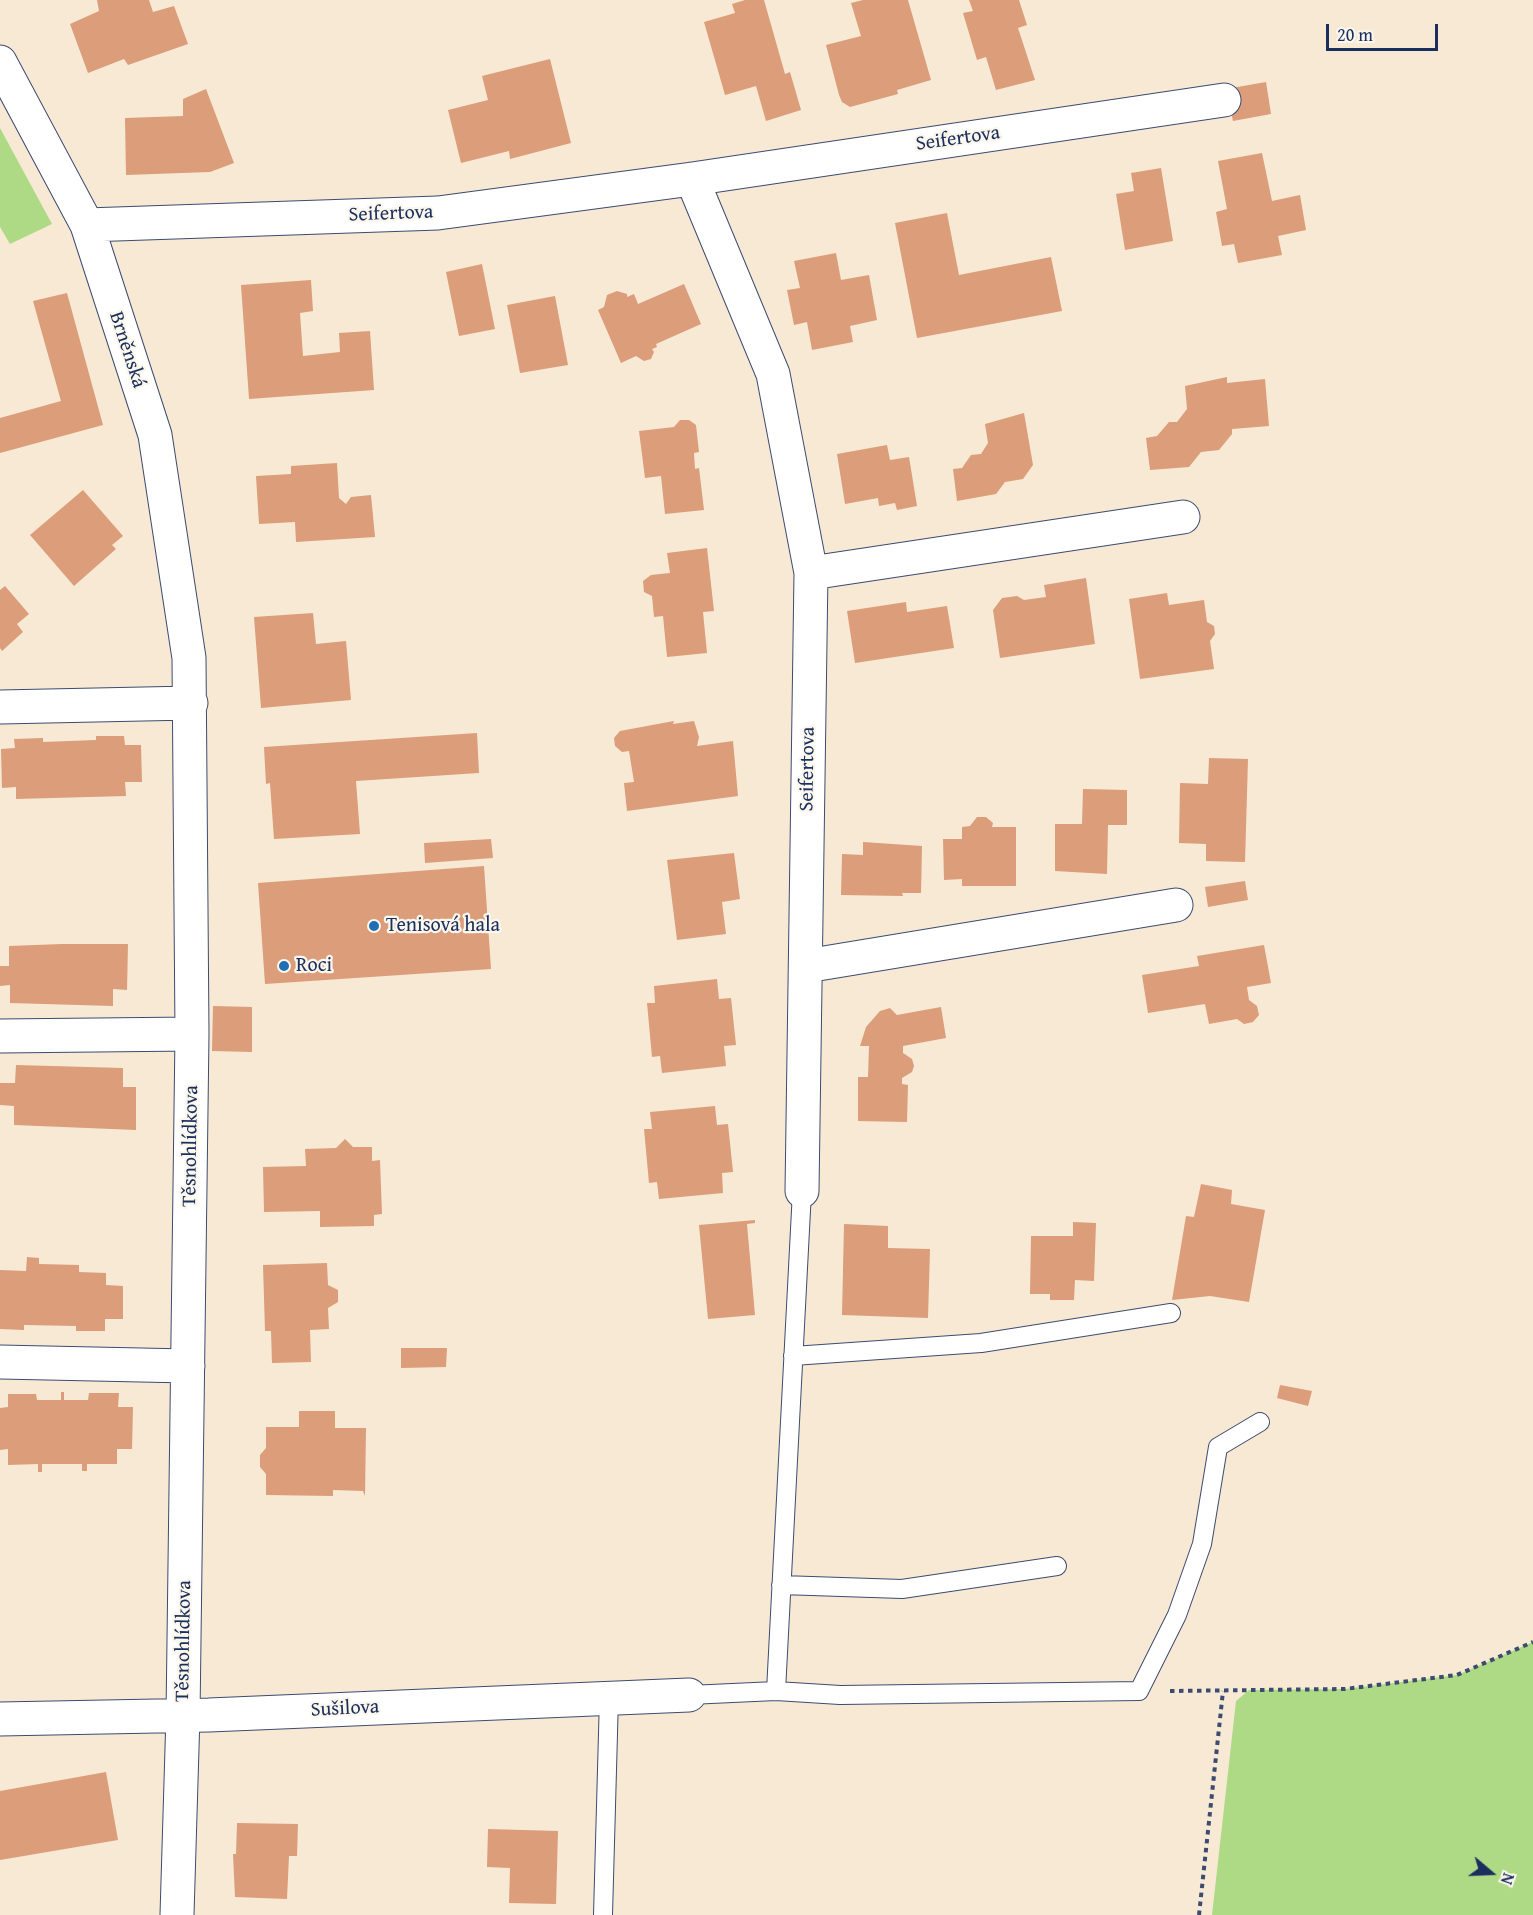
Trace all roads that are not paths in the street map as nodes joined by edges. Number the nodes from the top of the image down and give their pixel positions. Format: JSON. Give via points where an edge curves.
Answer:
{"nodes":[{"id":1,"x":0,"y":62,"type":"edge"},
{"id":2,"x":1224,"y":100,"type":"dead end"},
{"id":3,"x":692,"y":179,"type":"junction"},
{"id":4,"x":87,"y":225,"type":"junction"},
{"id":5,"x":1184,"y":517,"type":"dead end"},
{"id":6,"x":811,"y":573,"type":"junction"},
{"id":7,"x":189,"y":658,"type":"joint"},
{"id":8,"x":191,"y":703,"type":"junction"},
{"id":9,"x":0,"y":707,"type":"edge"},
{"id":10,"x":1176,"y":906,"type":"dead end"},
{"id":11,"x":806,"y":966,"type":"junction"},
{"id":12,"x":192,"y":1034,"type":"junction"},
{"id":13,"x":0,"y":1036,"type":"edge"},
{"id":14,"x":802,"y":1191,"type":"joint"},
{"id":15,"x":1171,"y":1312,"type":"dead end"},
{"id":16,"x":793,"y":1356,"type":"junction"},
{"id":17,"x":0,"y":1362,"type":"edge"},
{"id":18,"x":188,"y":1366,"type":"junction"},
{"id":19,"x":1260,"y":1422,"type":"dead end"},
{"id":20,"x":1057,"y":1566,"type":"dead end"},
{"id":21,"x":781,"y":1585,"type":"junction"},
{"id":22,"x":776,"y":1690,"type":"junction"},
{"id":23,"x":689,"y":1695,"type":"joint"},
{"id":24,"x":609,"y":1697,"type":"junction"},
{"id":25,"x":183,"y":1715,"type":"junction"},
{"id":26,"x":0,"y":1719,"type":"edge"},
{"id":27,"x":177,"y":1915,"type":"edge"},
{"id":28,"x":603,"y":1915,"type":"edge"}],
"edges":[{"from":1,"to":4,"type":"street","name":"Brněnská"},
{"from":2,"to":3,"type":"street","name":"Seifertova"},
{"from":3,"to":4,"type":"street","name":"Seifertova","via":[[438,213]]},
{"from":3,"to":6,"type":"street","name":"Seifertova","via":[[773,374]]},
{"from":4,"to":7,"type":"street","name":"Brněnská","via":[[155,435]]},
{"from":5,"to":6,"type":"street"},
{"from":6,"to":11,"type":"street","name":"Seifertova"},
{"from":7,"to":8,"type":"street","name":"Těsnohlídkova"},
{"from":8,"to":9,"type":"street"},
{"from":8,"to":12,"type":"street","name":"Těsnohlídkova"},
{"from":10,"to":11,"type":"street"},
{"from":11,"to":14,"type":"street","name":"Seifertova"},
{"from":12,"to":13,"type":"street"},
{"from":12,"to":18,"type":"street","name":"Těsnohlídkova"},
{"from":14,"to":16,"type":"lane"},
{"from":15,"to":16,"type":"lane","via":[[981,1343]]},
{"from":16,"to":21,"type":"lane"},
{"from":17,"to":18,"type":"street"},
{"from":18,"to":25,"type":"street","name":"Těsnohlídkova"},
{"from":19,"to":22,"type":"lane","via":[[1218,1447],[1202,1544],[1178,1615],[1139,1691],[840,1695]]},
{"from":20,"to":21,"type":"lane","via":[[902,1589]]},
{"from":21,"to":22,"type":"lane"},
{"from":22,"to":23,"type":"lane"},
{"from":23,"to":24,"type":"street","name":"Sušilova"},
{"from":24,"to":25,"type":"street","name":"Sušilova"},
{"from":24,"to":28,"type":"lane"},
{"from":25,"to":26,"type":"street","name":"Sušilova"},
{"from":25,"to":27,"type":"street","name":"Těsnohlídkova"}]}
